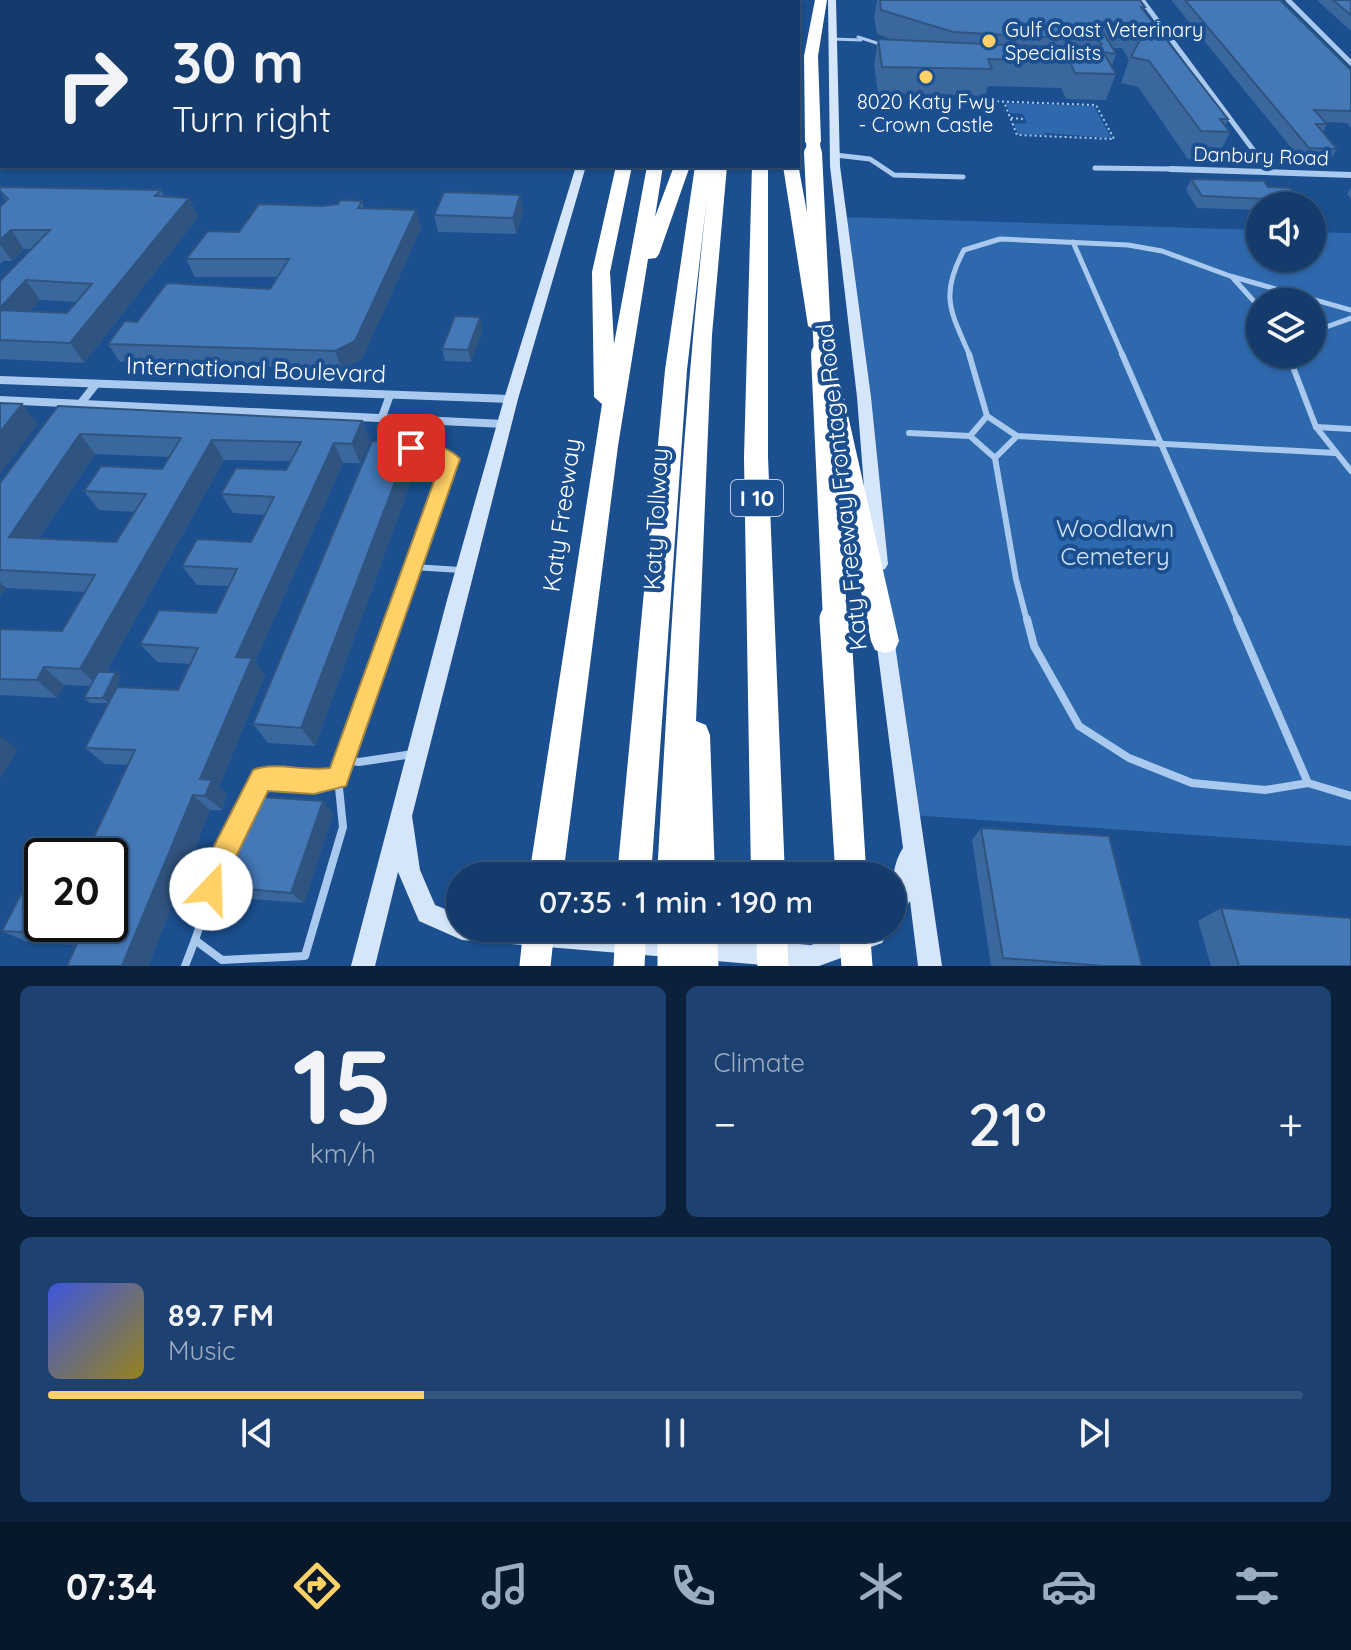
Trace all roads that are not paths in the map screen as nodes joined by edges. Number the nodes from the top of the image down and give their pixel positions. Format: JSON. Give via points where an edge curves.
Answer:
{"nodes":[{"id":1,"x":821,"y":0,"type":"edge"},
{"id":2,"x":832,"y":0,"type":"edge"},
{"id":3,"x":1142,"y":0,"type":"edge"},
{"id":4,"x":1288,"y":0,"type":"edge"},
{"id":5,"x":858,"y":37,"type":"dead end"},
{"id":6,"x":832,"y":39,"type":"junction"},
{"id":7,"x":869,"y":40,"type":"junction"},
{"id":8,"x":892,"y":48,"type":"edge"},
{"id":9,"x":1351,"y":63,"type":"edge"},
{"id":10,"x":835,"y":155,"type":"junction"},
{"id":11,"x":580,"y":168,"type":"edge"},
{"id":12,"x":624,"y":168,"type":"edge"},
{"id":13,"x":655,"y":168,"type":"edge"},
{"id":14,"x":681,"y":168,"type":"edge"},
{"id":15,"x":703,"y":168,"type":"edge"},
{"id":16,"x":719,"y":168,"type":"edge"},
{"id":17,"x":760,"y":168,"type":"edge"},
{"id":18,"x":791,"y":168,"type":"edge"},
{"id":19,"x":1095,"y":168,"type":"dead end"},
{"id":20,"x":1171,"y":169,"type":"joint"},
{"id":21,"x":1270,"y":172,"type":"junction"},
{"id":22,"x":1351,"y":175,"type":"edge"},
{"id":23,"x":963,"y":177,"type":"dead end"},
{"id":24,"x":1073,"y":242,"type":"junction"},
{"id":25,"x":1230,"y":276,"type":"junction"},
{"id":26,"x":1246,"y":293,"type":"edge"},
{"id":27,"x":632,"y":300,"type":"junction"},
{"id":28,"x":1351,"y":310,"type":"edge"},
{"id":29,"x":1351,"y":318,"type":"edge"},
{"id":30,"x":1326,"y":327,"type":"edge"},
{"id":31,"x":1293,"y":368,"type":"edge"},
{"id":32,"x":0,"y":380,"type":"edge"},
{"id":33,"x":96,"y":384,"type":"junction"},
{"id":34,"x":286,"y":392,"type":"junction"},
{"id":35,"x":390,"y":395,"type":"junction"},
{"id":36,"x":511,"y":399,"type":"junction"},
{"id":37,"x":0,"y":400,"type":"edge"},
{"id":38,"x":81,"y":403,"type":"junction"},
{"id":39,"x":276,"y":410,"type":"junction"},
{"id":40,"x":987,"y":416,"type":"junction"},
{"id":41,"x":382,"y":417,"type":"junction"},
{"id":42,"x":407,"y":418,"type":"junction"},
{"id":43,"x":504,"y":424,"type":"junction"},
{"id":44,"x":1316,"y":427,"type":"junction"},
{"id":45,"x":1351,"y":429,"type":"edge"},
{"id":46,"x":909,"y":433,"type":"dead end"},
{"id":47,"x":970,"y":436,"type":"junction"},
{"id":48,"x":1017,"y":436,"type":"junction"},
{"id":49,"x":1159,"y":443,"type":"junction"},
{"id":50,"x":606,"y":446,"type":"junction"},
{"id":51,"x":1335,"y":453,"type":"junction"},
{"id":52,"x":995,"y":458,"type":"junction"},
{"id":53,"x":1351,"y":471,"type":"edge"},
{"id":54,"x":413,"y":567,"type":"junction"},
{"id":55,"x":464,"y":570,"type":"junction"},
{"id":56,"x":885,"y":641,"type":"junction"},
{"id":57,"x":416,"y":753,"type":"junction"},
{"id":58,"x":346,"y":760,"type":"junction"},
{"id":59,"x":338,"y":778,"type":"junction"},
{"id":60,"x":1308,"y":783,"type":"junction"},
{"id":61,"x":1351,"y":796,"type":"edge"},
{"id":62,"x":247,"y":810,"type":"edge"},
{"id":63,"x":402,"y":812,"type":"junction"},
{"id":64,"x":686,"y":829,"type":"junction"},
{"id":65,"x":233,"y":837,"type":"edge"},
{"id":66,"x":911,"y":844,"type":"junction"},
{"id":67,"x":548,"y":862,"type":"edge"},
{"id":68,"x":635,"y":862,"type":"edge"},
{"id":69,"x":678,"y":862,"type":"edge"},
{"id":70,"x":694,"y":862,"type":"edge"},
{"id":71,"x":767,"y":862,"type":"edge"},
{"id":72,"x":850,"y":862,"type":"edge"},
{"id":73,"x":906,"y":871,"type":"edge"},
{"id":74,"x":446,"y":921,"type":"edge"},
{"id":75,"x":195,"y":940,"type":"junction"},
{"id":76,"x":538,"y":942,"type":"edge"},
{"id":77,"x":630,"y":942,"type":"edge"},
{"id":78,"x":630,"y":942,"type":"edge"},
{"id":79,"x":673,"y":942,"type":"edge"},
{"id":80,"x":702,"y":942,"type":"edge"},
{"id":81,"x":772,"y":942,"type":"edge"},
{"id":82,"x":854,"y":942,"type":"edge"},
{"id":83,"x":855,"y":942,"type":"edge"},
{"id":84,"x":185,"y":966,"type":"edge"},
{"id":85,"x":363,"y":966,"type":"edge"},
{"id":86,"x":535,"y":966,"type":"edge"},
{"id":87,"x":629,"y":966,"type":"edge"},
{"id":88,"x":673,"y":966,"type":"edge"},
{"id":89,"x":703,"y":966,"type":"edge"},
{"id":90,"x":773,"y":966,"type":"edge"},
{"id":91,"x":857,"y":966,"type":"edge"},
{"id":92,"x":930,"y":966,"type":"edge"}],
"edges":[{"from":1,"to":72,"type":"highway","bridge":true,"via":[[811,56],[813,142]]},
{"from":2,"to":6,"type":"main road","name":"Katy Freeway Frontage Road"},
{"from":3,"to":21,"type":"street"},
{"from":4,"to":9,"type":"street"},
{"from":5,"to":7,"type":"lane"},
{"from":6,"to":7,"type":"lane"},
{"from":6,"to":10,"type":"main road","name":"Katy Freeway Frontage Road"},
{"from":7,"to":8,"type":"lane"},
{"from":10,"to":23,"type":"lane","via":[[870,159],[894,175]]},
{"from":10,"to":56,"type":"main road","name":"Katy Freeway Frontage Road","via":[[864,397]]},
{"from":11,"to":36,"type":"main road"},
{"from":12,"to":50,"type":"highway","via":[[601,272]]},
{"from":13,"to":27,"type":"highway","name":"Katy Freeway"},
{"from":14,"to":27,"type":"highway"},
{"from":15,"to":68,"type":"highway","via":[[676,370]]},
{"from":16,"to":64,"type":"highway","name":"Katy Tollway","via":[[691,501]]},
{"from":17,"to":71,"type":"highway","number":"I 10","via":[[756,457]]},
{"from":18,"to":56,"type":"highway","via":[[811,297]]},
{"from":19,"to":20,"type":"lane"},
{"from":20,"to":21,"type":"street","name":"Danbury Road"},
{"from":21,"to":22,"type":"street","name":"Danbury Road"},
{"from":24,"to":25,"type":"lane","via":[[1162,251]]},
{"from":24,"to":40,"type":"lane","via":[[1000,239],[964,250],[949,275],[948,313],[969,356]]},
{"from":24,"to":49,"type":"lane"},
{"from":25,"to":26,"type":"lane"},
{"from":25,"to":28,"type":"lane"},
{"from":27,"to":50,"type":"highway","name":"Katy Freeway"},
{"from":29,"to":30,"type":"lane"},
{"from":31,"to":44,"type":"lane"},
{"from":32,"to":33,"type":"street","name":"International Boulevard"},
{"from":33,"to":34,"type":"street","name":"International Boulevard"},
{"from":33,"to":38,"type":"street"},
{"from":34,"to":35,"type":"street","name":"International Boulevard"},
{"from":34,"to":39,"type":"street"},
{"from":35,"to":36,"type":"street","name":"International Boulevard"},
{"from":35,"to":41,"type":"street"},
{"from":36,"to":43,"type":"main road"},
{"from":37,"to":38,"type":"street","name":"International Boulevard"},
{"from":38,"to":39,"type":"street","name":"International Boulevard"},
{"from":39,"to":41,"type":"street","name":"International Boulevard"},
{"from":40,"to":47,"type":"lane"},
{"from":40,"to":48,"type":"lane"},
{"from":41,"to":42,"type":"street","name":"International Boulevard"},
{"from":42,"to":43,"type":"street","name":"International Boulevard"},
{"from":42,"to":54,"type":"lane","via":[[394,446],[451,459]]},
{"from":43,"to":55,"type":"main road"},
{"from":44,"to":45,"type":"lane"},
{"from":44,"to":51,"type":"lane"},
{"from":46,"to":47,"type":"lane"},
{"from":47,"to":52,"type":"lane"},
{"from":48,"to":49,"type":"lane"},
{"from":48,"to":52,"type":"lane"},
{"from":49,"to":51,"type":"lane"},
{"from":49,"to":60,"type":"lane"},
{"from":50,"to":67,"type":"highway","name":"Katy Freeway"},
{"from":51,"to":53,"type":"lane"},
{"from":52,"to":60,"type":"lane","via":[[1016,579],[1034,646],[1079,726],[1129,758],[1192,783],[1265,790]]},
{"from":54,"to":55,"type":"lane"},
{"from":54,"to":58,"type":"lane"},
{"from":55,"to":57,"type":"main road"},
{"from":56,"to":66,"type":"main road","name":"Katy Freeway Frontage Road"},
{"from":57,"to":58,"type":"lane"},
{"from":57,"to":63,"type":"main road"},
{"from":58,"to":59,"type":"lane"},
{"from":59,"to":62,"type":"lane","via":[[262,778]]},
{"from":59,"to":75,"type":"lane","via":[[343,827],[305,956],[222,960]]},
{"from":60,"to":61,"type":"lane"},
{"from":63,"to":74,"type":"main road","via":[[409,871],[427,913]]},
{"from":63,"to":85,"type":"main road"},
{"from":64,"to":69,"type":"highway"},
{"from":64,"to":70,"type":"highway"},
{"from":65,"to":75,"type":"lane","via":[[219,863]]},
{"from":66,"to":73,"type":"main road"},
{"from":66,"to":92,"type":"main road","name":"Katy Freeway Frontage Road"},
{"from":75,"to":84,"type":"lane"},
{"from":76,"to":86,"type":"highway","bridge":true},
{"from":77,"to":82,"type":"main road","via":[[811,957]]},
{"from":78,"to":87,"type":"highway","bridge":true},
{"from":79,"to":88,"type":"highway","bridge":true},
{"from":80,"to":89,"type":"highway","bridge":true},
{"from":81,"to":90,"type":"highway","bridge":true},
{"from":83,"to":91,"type":"highway","bridge":true}]}
